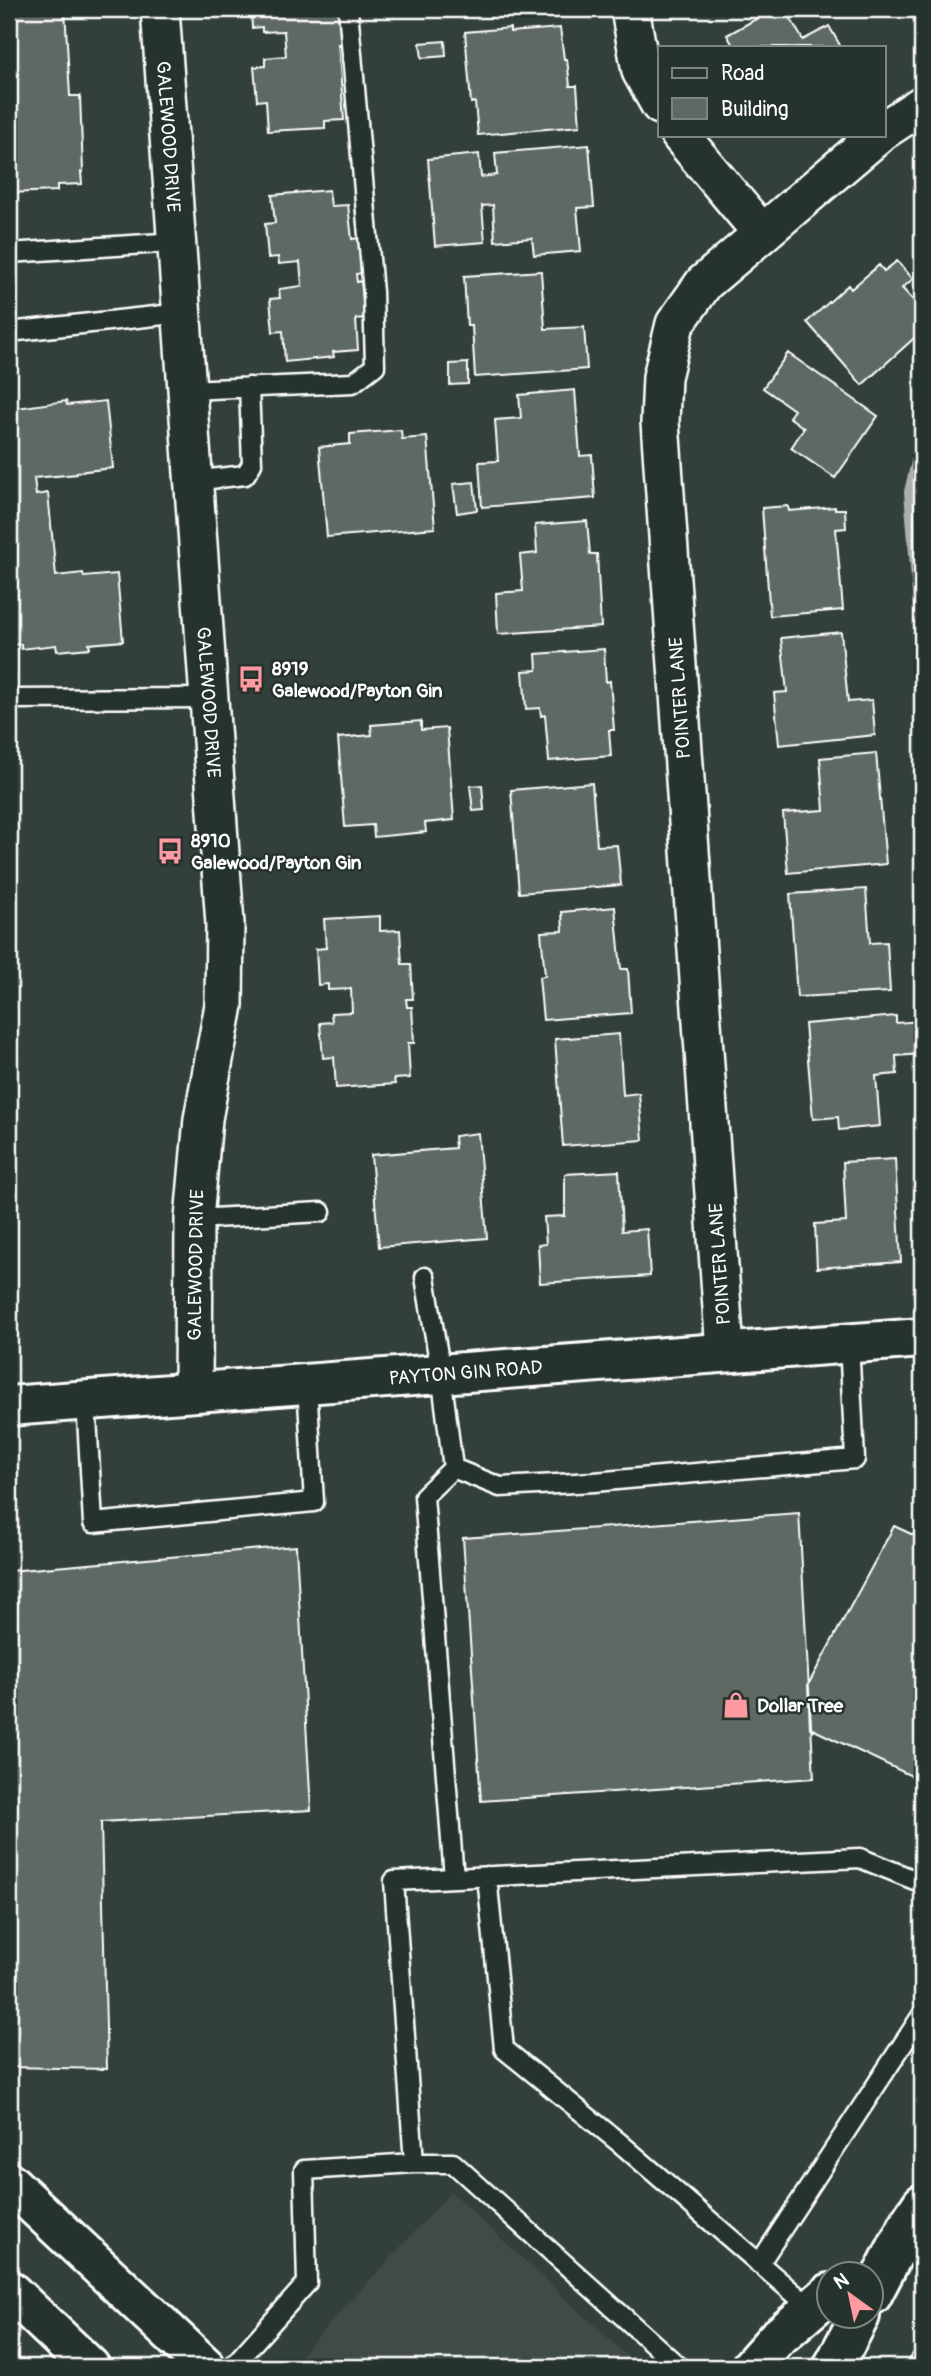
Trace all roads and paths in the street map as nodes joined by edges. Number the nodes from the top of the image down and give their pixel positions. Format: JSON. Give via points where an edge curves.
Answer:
{"nodes":[{"id":1,"x":160,"y":9,"type":"edge"},
{"id":2,"x":348,"y":9,"type":"edge"},
{"id":3,"x":630,"y":9,"type":"edge"},
{"id":4,"x":658,"y":101,"type":"edge"},
{"id":5,"x":922,"y":105,"type":"edge"},
{"id":6,"x":886,"y":129,"type":"edge"},
{"id":7,"x":681,"y":136,"type":"edge"},
{"id":8,"x":877,"y":136,"type":"edge"},
{"id":9,"x":761,"y":232,"type":"junction"},
{"id":10,"x":177,"y":242,"type":"junction"},
{"id":11,"x":9,"y":253,"type":"edge"},
{"id":12,"x":182,"y":313,"type":"junction"},
{"id":13,"x":9,"y":332,"type":"edge"},
{"id":14,"x":248,"y":387,"type":"junction"},
{"id":15,"x":187,"y":390,"type":"junction"},
{"id":16,"x":193,"y":481,"type":"junction"},
{"id":17,"x":208,"y":698,"type":"junction"},
{"id":18,"x":9,"y":699,"type":"edge"},
{"id":19,"x":321,"y":1212,"type":"dead end"},
{"id":20,"x":194,"y":1219,"type":"junction"},
{"id":21,"x":425,"y":1277,"type":"dead end"},
{"id":22,"x":922,"y":1338,"type":"edge"},
{"id":23,"x":849,"y":1343,"type":"junction"},
{"id":24,"x":725,"y":1351,"type":"junction"},
{"id":25,"x":441,"y":1373,"type":"junction"},
{"id":26,"x":307,"y":1384,"type":"junction"},
{"id":27,"x":193,"y":1392,"type":"junction"},
{"id":28,"x":86,"y":1400,"type":"junction"},
{"id":29,"x":9,"y":1406,"type":"edge"},
{"id":30,"x":453,"y":1468,"type":"junction"},
{"id":31,"x":487,"y":1876,"type":"junction"},
{"id":32,"x":454,"y":1878,"type":"junction"},
{"id":33,"x":922,"y":1883,"type":"edge"},
{"id":34,"x":922,"y":2015,"type":"edge"},
{"id":35,"x":414,"y":2163,"type":"junction"},
{"id":36,"x":9,"y":2182,"type":"edge"},
{"id":37,"x":913,"y":2233,"type":"edge"},
{"id":38,"x":872,"y":2260,"type":"edge"},
{"id":39,"x":759,"y":2264,"type":"junction"},
{"id":40,"x":886,"y":2274,"type":"edge"},
{"id":41,"x":9,"y":2290,"type":"edge"},
{"id":42,"x":816,"y":2298,"type":"edge"},
{"id":43,"x":816,"y":2305,"type":"edge"},
{"id":44,"x":852,"y":2330,"type":"edge"},
{"id":45,"x":922,"y":2359,"type":"edge"},
{"id":46,"x":90,"y":2367,"type":"edge"},
{"id":47,"x":206,"y":2367,"type":"edge"},
{"id":48,"x":232,"y":2367,"type":"edge"},
{"id":49,"x":679,"y":2367,"type":"edge"},
{"id":50,"x":751,"y":2367,"type":"edge"},
{"id":51,"x":832,"y":2367,"type":"edge"},
{"id":52,"x":916,"y":2367,"type":"edge"}],
"edges":[{"from":1,"to":10,"type":"street","name":"GALEWOOD DRIVE"},
{"from":2,"to":14,"type":"lane","via":[[373,292],[375,366],[353,383]]},
{"from":3,"to":4,"type":"street","via":[[641,71]]},
{"from":5,"to":6,"type":"street"},
{"from":7,"to":9,"type":"street"},
{"from":8,"to":9,"type":"street","name":"POINTER LANE"},
{"from":9,"to":24,"type":"street","name":"POINTER LANE","via":[[704,283],[675,324],[661,399]]},
{"from":10,"to":11,"type":"lane"},
{"from":10,"to":12,"type":"street","name":"GALEWOOD DRIVE"},
{"from":12,"to":13,"type":"lane"},
{"from":12,"to":15,"type":"street","name":"GALEWOOD DRIVE"},
{"from":14,"to":15,"type":"lane"},
{"from":14,"to":16,"type":"lane","via":[[252,464],[245,475]]},
{"from":15,"to":16,"type":"street","name":"GALEWOOD DRIVE"},
{"from":16,"to":17,"type":"street","name":"GALEWOOD DRIVE"},
{"from":17,"to":18,"type":"lane"},
{"from":17,"to":20,"type":"street","name":"GALEWOOD DRIVE","via":[[225,924],[224,1005],[203,1119]]},
{"from":19,"to":20,"type":"lane"},
{"from":20,"to":27,"type":"street","name":"GALEWOOD DRIVE"},
{"from":21,"to":25,"type":"lane"},
{"from":22,"to":23,"type":"main road","name":"PAYTON GIN ROAD"},
{"from":23,"to":24,"type":"main road","name":"PAYTON GIN ROAD"},
{"from":23,"to":30,"type":"lane","via":[[855,1459],[500,1487]]},
{"from":24,"to":25,"type":"main road","name":"PAYTON GIN ROAD"},
{"from":25,"to":26,"type":"main road","name":"PAYTON GIN ROAD"},
{"from":25,"to":30,"type":"lane"},
{"from":26,"to":27,"type":"main road","name":"PAYTON GIN ROAD"},
{"from":26,"to":28,"type":"lane","via":[[314,1502],[93,1523]]},
{"from":27,"to":28,"type":"main road","name":"PAYTON GIN ROAD"},
{"from":28,"to":29,"type":"main road","name":"PAYTON GIN ROAD"},
{"from":30,"to":32,"type":"lane","via":[[425,1496]]},
{"from":31,"to":32,"type":"lane"},
{"from":31,"to":33,"type":"lane","via":[[860,1858]]},
{"from":31,"to":39,"type":"lane","via":[[504,2049]]},
{"from":32,"to":35,"type":"lane","via":[[394,1881]]},
{"from":34,"to":39,"type":"lane"},
{"from":35,"to":48,"type":"lane","via":[[304,2170],[307,2283]]},
{"from":35,"to":49,"type":"lane","via":[[453,2163]]},
{"from":36,"to":47,"type":"main road"},
{"from":37,"to":38,"type":"main road"},
{"from":37,"to":40,"type":"main road"},
{"from":39,"to":42,"type":"lane"},
{"from":41,"to":46,"type":"main road"},
{"from":43,"to":50,"type":"main road"},
{"from":44,"to":51,"type":"main road"},
{"from":45,"to":52,"type":"lane"}]}
